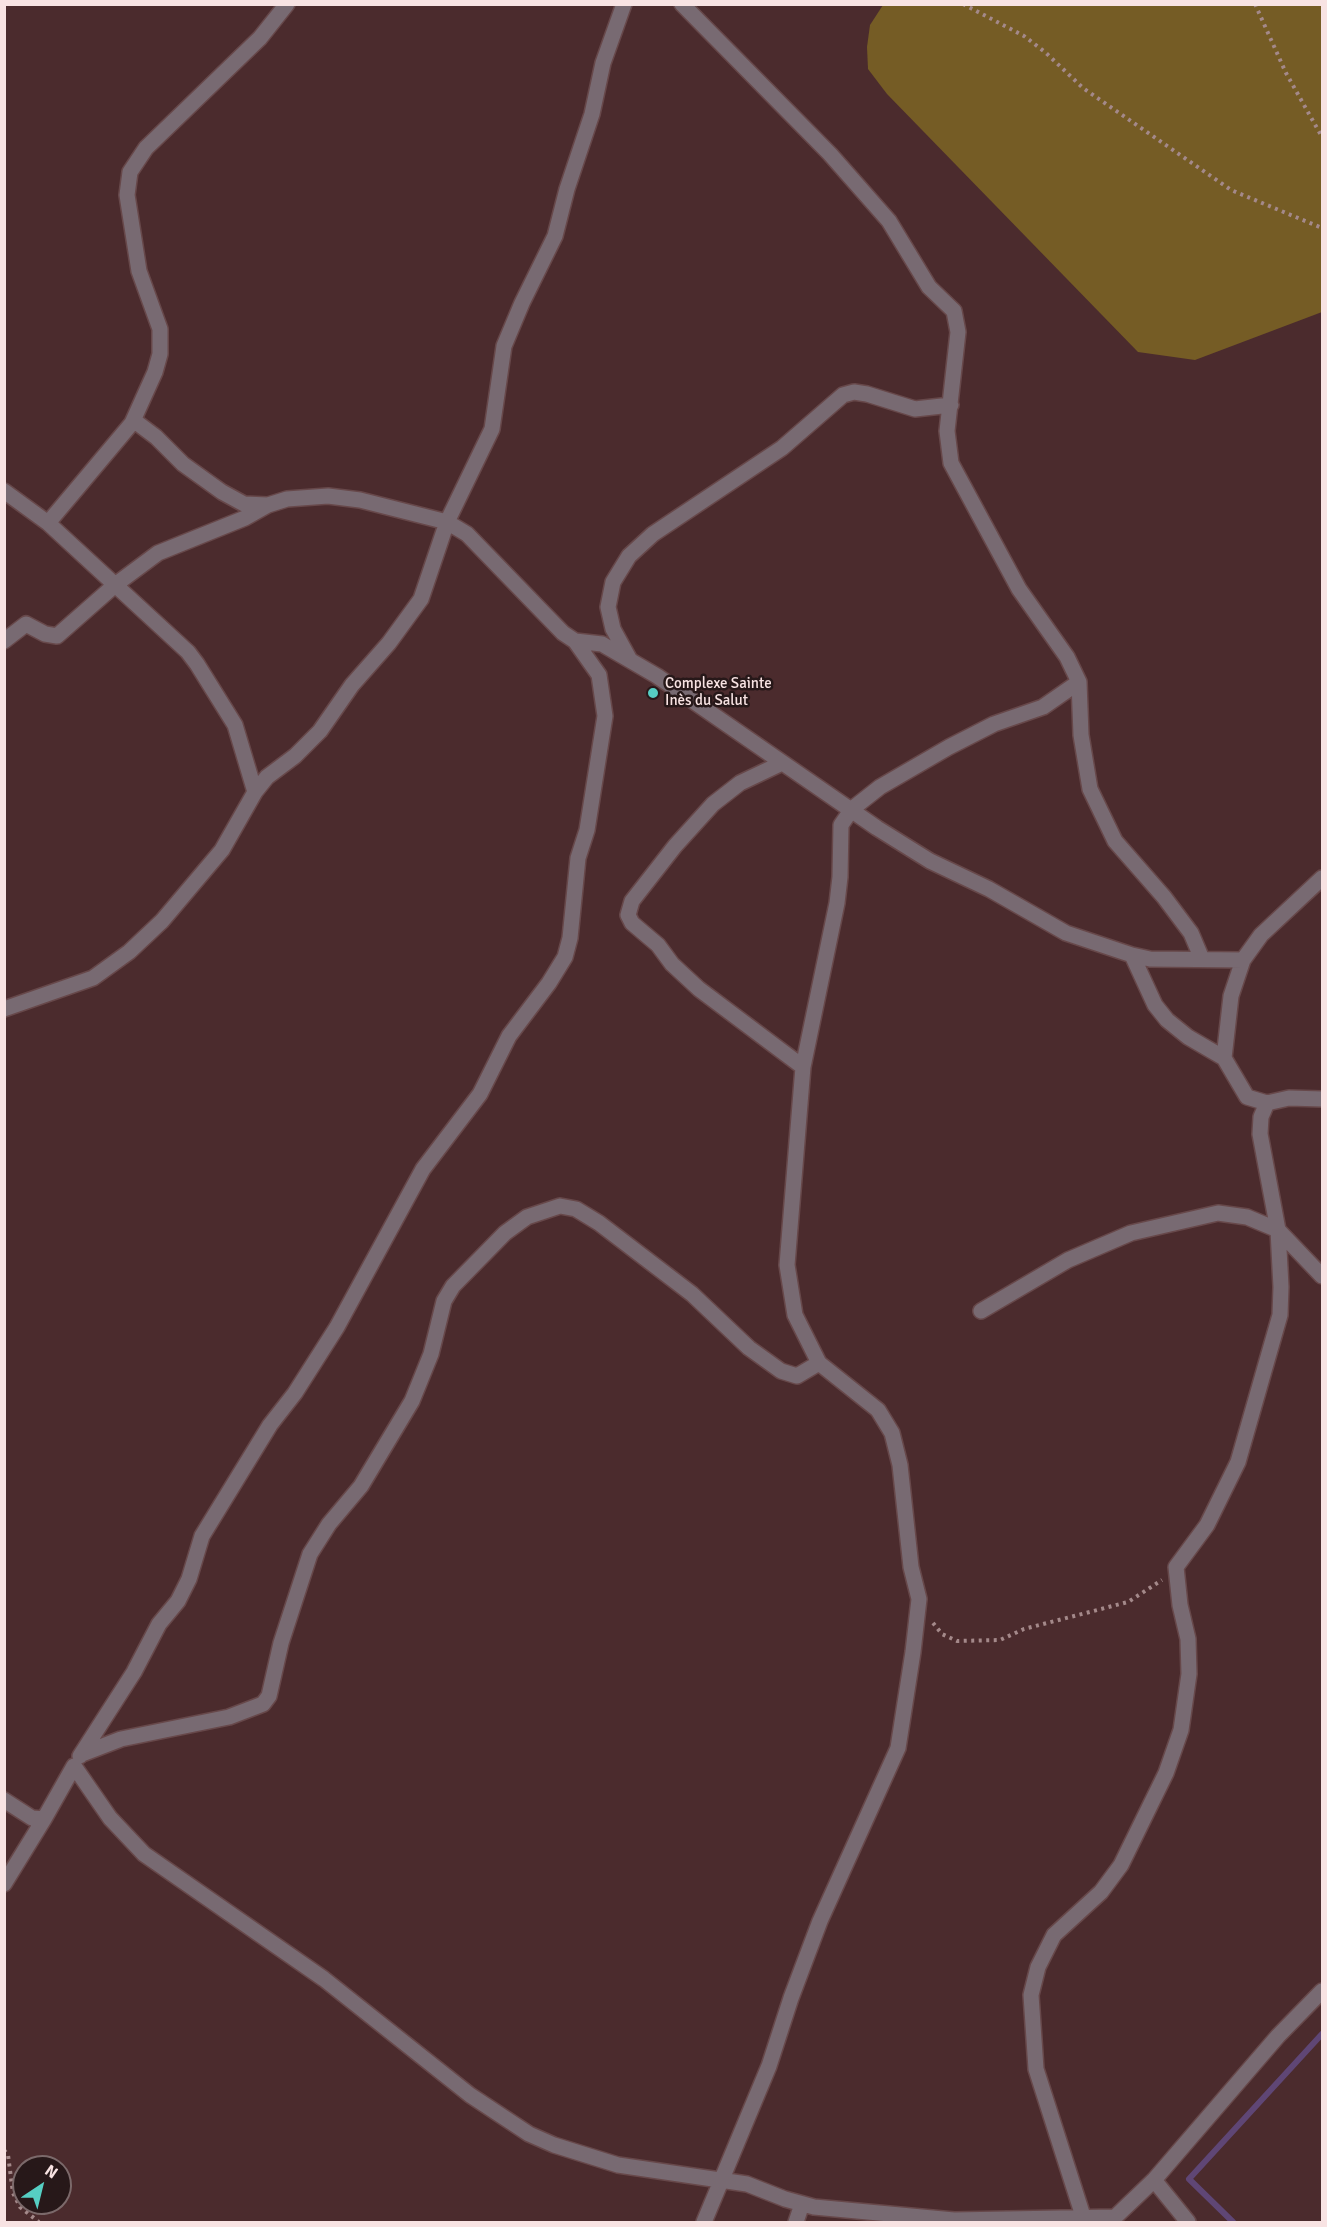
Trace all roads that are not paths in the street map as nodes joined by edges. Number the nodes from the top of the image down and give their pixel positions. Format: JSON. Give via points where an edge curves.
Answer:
{"nodes":[{"id":1,"x":287,"y":4,"type":"edge"},
{"id":2,"x":624,"y":4,"type":"edge"},
{"id":3,"x":682,"y":4,"type":"edge"},
{"id":4,"x":951,"y":405,"type":"junction"},
{"id":5,"x":132,"y":423,"type":"junction"},
{"id":6,"x":4,"y":490,"type":"edge"},
{"id":7,"x":268,"y":505,"type":"junction"},
{"id":8,"x":447,"y":522,"type":"junction"},
{"id":9,"x":48,"y":523,"type":"junction"},
{"id":10,"x":115,"y":585,"type":"junction"},
{"id":11,"x":4,"y":641,"type":"edge"},
{"id":12,"x":575,"y":641,"type":"junction"},
{"id":13,"x":630,"y":660,"type":"junction"},
{"id":14,"x":1079,"y":682,"type":"junction"},
{"id":15,"x":783,"y":763,"type":"junction"},
{"id":16,"x":255,"y":792,"type":"junction"},
{"id":17,"x":852,"y":809,"type":"junction"},
{"id":18,"x":1323,"y":878,"type":"edge"},
{"id":19,"x":1132,"y":955,"type":"junction"},
{"id":20,"x":1202,"y":959,"type":"junction"},
{"id":21,"x":1243,"y":960,"type":"junction"},
{"id":22,"x":4,"y":1009,"type":"edge"},
{"id":23,"x":1224,"y":1058,"type":"junction"},
{"id":24,"x":803,"y":1067,"type":"junction"},
{"id":25,"x":1323,"y":1099,"type":"edge"},
{"id":26,"x":1267,"y":1103,"type":"junction"},
{"id":27,"x":1278,"y":1230,"type":"junction"},
{"id":28,"x":1323,"y":1276,"type":"edge"},
{"id":29,"x":981,"y":1311,"type":"dead end"},
{"id":30,"x":819,"y":1363,"type":"junction"},
{"id":31,"x":78,"y":1760,"type":"junction"},
{"id":32,"x":4,"y":1800,"type":"edge"},
{"id":33,"x":44,"y":1819,"type":"junction"},
{"id":34,"x":4,"y":1884,"type":"edge"},
{"id":35,"x":1323,"y":1991,"type":"edge"},
{"id":36,"x":722,"y":2180,"type":"junction"},
{"id":37,"x":1154,"y":2180,"type":"junction"},
{"id":38,"x":802,"y":2204,"type":"junction"},
{"id":39,"x":1083,"y":2216,"type":"junction"},
{"id":40,"x":1112,"y":2220,"type":"edge"},
{"id":41,"x":704,"y":2223,"type":"edge"},
{"id":42,"x":796,"y":2223,"type":"edge"},
{"id":43,"x":1188,"y":2223,"type":"edge"}],
"edges":[{"from":1,"to":5,"type":"street","via":[[260,38],[146,148],[130,172],[127,195],[139,271],[160,329],[155,372]]},
{"from":2,"to":8,"type":"street","via":[[603,63],[592,114],[555,236],[504,346],[492,429]]},
{"from":3,"to":4,"type":"street","via":[[837,162],[888,221],[928,287],[954,311],[958,332]]},
{"from":4,"to":13,"type":"street","via":[[915,409],[867,394],[843,395],[782,448],[653,534],[628,556],[613,582],[608,607],[613,629]]},
{"from":4,"to":14,"type":"street","via":[[951,463],[1019,589],[1067,657]]},
{"from":5,"to":7,"type":"street","via":[[141,424],[183,464],[222,492],[244,504]]},
{"from":5,"to":9,"type":"street"},
{"from":6,"to":9,"type":"street"},
{"from":7,"to":8,"type":"street","via":[[287,499],[328,496]]},
{"from":7,"to":10,"type":"street","via":[[158,553]]},
{"from":8,"to":12,"type":"street","via":[[473,540]]},
{"from":8,"to":16,"type":"street","via":[[421,599],[390,643],[352,685],[320,731]]},
{"from":9,"to":10,"type":"street"},
{"from":10,"to":11,"type":"street","via":[[57,636],[26,624]]},
{"from":10,"to":16,"type":"street","via":[[197,664],[234,725]]},
{"from":12,"to":13,"type":"street","via":[[602,644]]},
{"from":12,"to":31,"type":"street","via":[[598,675],[605,716],[587,830],[578,858],[565,957],[509,1036],[480,1094],[423,1168],[337,1327],[270,1425],[202,1536],[178,1601],[159,1624],[134,1672]]},
{"from":13,"to":15,"type":"street"},
{"from":14,"to":17,"type":"street","via":[[1043,707],[994,724],[949,747],[880,787]]},
{"from":14,"to":20,"type":"street","via":[[1081,735],[1090,789],[1115,841],[1191,933]]},
{"from":15,"to":17,"type":"street"},
{"from":15,"to":24,"type":"street","via":[[740,783],[713,804],[632,901],[628,915],[699,989]]},
{"from":16,"to":22,"type":"street","via":[[222,850],[162,921],[129,952],[93,978]]},
{"from":17,"to":19,"type":"street","via":[[930,861],[1066,933]]},
{"from":17,"to":24,"type":"street","via":[[841,825],[837,903]]},
{"from":18,"to":21,"type":"street","via":[[1261,935]]},
{"from":19,"to":20,"type":"street"},
{"from":19,"to":23,"type":"street","via":[[1155,1005],[1167,1020]]},
{"from":20,"to":21,"type":"street"},
{"from":21,"to":23,"type":"street","via":[[1231,996]]},
{"from":23,"to":26,"type":"street","via":[[1247,1096]]},
{"from":24,"to":30,"type":"street","via":[[787,1265],[795,1315]]},
{"from":25,"to":26,"type":"street","via":[[1289,1098]]},
{"from":26,"to":27,"type":"street","via":[[1260,1134]]},
{"from":27,"to":28,"type":"street"},
{"from":27,"to":29,"type":"street","via":[[1247,1217],[1218,1213],[1131,1233],[1068,1260]]},
{"from":27,"to":39,"type":"street","via":[[1280,1315],[1265,1373],[1232,1477],[1207,1525],[1176,1567],[1188,1640],[1189,1674],[1181,1730],[1166,1773],[1121,1865],[1101,1892],[1054,1935],[1038,1967],[1031,1995],[1036,2069]]},
{"from":30,"to":31,"type":"street","via":[[797,1376],[781,1371],[749,1348],[667,1274],[576,1209],[561,1206],[527,1217],[453,1286],[444,1301],[431,1354],[412,1401],[361,1486],[310,1554],[289,1615],[269,1696],[263,1704],[229,1717],[122,1739]]},
{"from":30,"to":36,"type":"street","via":[[878,1410],[892,1433],[919,1599],[897,1748],[820,1921],[769,2066]]},
{"from":31,"to":33,"type":"street"},
{"from":31,"to":36,"type":"street","via":[[110,1818],[144,1854],[324,1979],[438,2071],[529,2134],[618,2165]]},
{"from":32,"to":33,"type":"street","via":[[32,1818]]},
{"from":33,"to":34,"type":"street"},
{"from":35,"to":37,"type":"street","via":[[1278,2036]]},
{"from":36,"to":38,"type":"street","via":[[747,2184]]},
{"from":36,"to":41,"type":"street"},
{"from":37,"to":40,"type":"street"},
{"from":37,"to":43,"type":"street"},
{"from":38,"to":39,"type":"street","via":[[954,2220]]},
{"from":38,"to":42,"type":"street"},
{"from":39,"to":40,"type":"street"}]}
